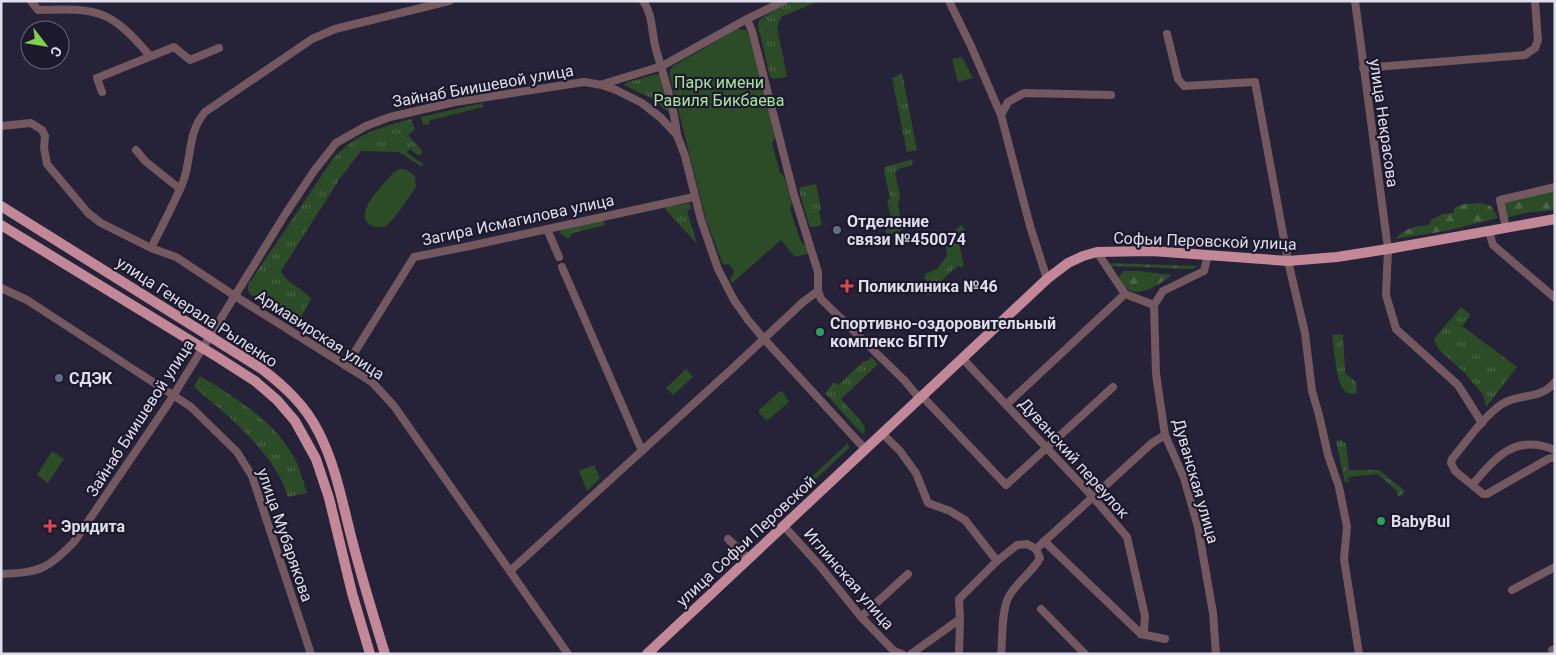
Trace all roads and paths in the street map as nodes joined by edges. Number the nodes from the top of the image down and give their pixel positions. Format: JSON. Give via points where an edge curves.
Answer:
{"nodes":[{"id":1,"x":31,"y":1,"type":"edge"},
{"id":2,"x":449,"y":1,"type":"edge"},
{"id":3,"x":643,"y":1,"type":"edge"},
{"id":4,"x":784,"y":1,"type":"edge"},
{"id":5,"x":949,"y":1,"type":"edge"},
{"id":6,"x":1355,"y":1,"type":"edge"},
{"id":7,"x":1535,"y":1,"type":"edge"},
{"id":8,"x":747,"y":18,"type":"junction"},
{"id":9,"x":1167,"y":34,"type":"dead end"},
{"id":10,"x":219,"y":48,"type":"dead end"},
{"id":11,"x":150,"y":56,"type":"junction"},
{"id":12,"x":662,"y":66,"type":"junction"},
{"id":13,"x":1363,"y":68,"type":"junction"},
{"id":14,"x":602,"y":85,"type":"junction"},
{"id":15,"x":102,"y":92,"type":"dead end"},
{"id":16,"x":1111,"y":95,"type":"dead end"},
{"id":17,"x":1001,"y":115,"type":"junction"},
{"id":18,"x":1,"y":126,"type":"edge"},
{"id":19,"x":677,"y":135,"type":"junction"},
{"id":20,"x":136,"y":150,"type":"dead end"},
{"id":21,"x":1555,"y":187,"type":"edge"},
{"id":22,"x":180,"y":189,"type":"junction"},
{"id":23,"x":694,"y":197,"type":"junction"},
{"id":24,"x":1,"y":206,"type":"edge"},
{"id":25,"x":1555,"y":219,"type":"edge"},
{"id":26,"x":1,"y":225,"type":"edge"},
{"id":27,"x":1506,"y":228,"type":"junction"},
{"id":28,"x":547,"y":229,"type":"junction"},
{"id":29,"x":1489,"y":231,"type":"junction"},
{"id":30,"x":151,"y":248,"type":"junction"},
{"id":31,"x":1388,"y":249,"type":"junction"},
{"id":32,"x":1097,"y":252,"type":"junction"},
{"id":33,"x":1208,"y":255,"type":"junction"},
{"id":34,"x":558,"y":257,"type":"dead end"},
{"id":35,"x":1288,"y":261,"type":"junction"},
{"id":36,"x":562,"y":267,"type":"dead end"},
{"id":37,"x":1047,"y":279,"type":"junction"},
{"id":38,"x":1,"y":288,"type":"edge"},
{"id":39,"x":818,"y":291,"type":"junction"},
{"id":40,"x":1125,"y":294,"type":"junction"},
{"id":41,"x":234,"y":296,"type":"junction"},
{"id":42,"x":1555,"y":298,"type":"edge"},
{"id":43,"x":1154,"y":305,"type":"junction"},
{"id":44,"x":764,"y":339,"type":"junction"},
{"id":45,"x":962,"y":358,"type":"junction"},
{"id":46,"x":346,"y":366,"type":"junction"},
{"id":47,"x":1555,"y":382,"type":"edge"},
{"id":48,"x":1113,"y":387,"type":"dead end"},
{"id":49,"x":1552,"y":391,"type":"edge"},
{"id":50,"x":173,"y":395,"type":"junction"},
{"id":51,"x":920,"y":397,"type":"junction"},
{"id":52,"x":1007,"y":404,"type":"junction"},
{"id":53,"x":1482,"y":423,"type":"junction"},
{"id":54,"x":882,"y":433,"type":"junction"},
{"id":55,"x":1165,"y":435,"type":"junction"},
{"id":56,"x":1048,"y":448,"type":"junction"},
{"id":57,"x":865,"y":449,"type":"junction"},
{"id":58,"x":1555,"y":450,"type":"edge"},
{"id":59,"x":642,"y":451,"type":"junction"},
{"id":60,"x":1555,"y":457,"type":"edge"},
{"id":61,"x":1473,"y":484,"type":"junction"},
{"id":62,"x":1093,"y":497,"type":"junction"},
{"id":63,"x":783,"y":525,"type":"junction"},
{"id":64,"x":728,"y":540,"type":"dead end"},
{"id":65,"x":1044,"y":541,"type":"junction"},
{"id":66,"x":1036,"y":549,"type":"junction"},
{"id":67,"x":748,"y":558,"type":"junction"},
{"id":68,"x":997,"y":561,"type":"junction"},
{"id":69,"x":1555,"y":567,"type":"edge"},
{"id":70,"x":510,"y":571,"type":"junction"},
{"id":71,"x":1,"y":574,"type":"edge"},
{"id":72,"x":908,"y":574,"type":"dead end"},
{"id":73,"x":1512,"y":590,"type":"dead end"},
{"id":74,"x":1041,"y":609,"type":"dead end"},
{"id":75,"x":861,"y":617,"type":"junction"},
{"id":76,"x":960,"y":618,"type":"junction"},
{"id":77,"x":1141,"y":634,"type":"junction"},
{"id":78,"x":1165,"y":639,"type":"dead end"},
{"id":79,"x":896,"y":653,"type":"edge"},
{"id":80,"x":311,"y":654,"type":"edge"},
{"id":81,"x":370,"y":654,"type":"edge"},
{"id":82,"x":385,"y":654,"type":"edge"},
{"id":83,"x":568,"y":654,"type":"edge"},
{"id":84,"x":647,"y":654,"type":"edge"},
{"id":85,"x":911,"y":654,"type":"edge"},
{"id":86,"x":959,"y":654,"type":"edge"},
{"id":87,"x":1002,"y":654,"type":"edge"},
{"id":88,"x":1084,"y":654,"type":"edge"},
{"id":89,"x":1216,"y":654,"type":"edge"},
{"id":90,"x":1359,"y":654,"type":"edge"}],
"edges":[{"from":1,"to":11,"type":"street","via":[[38,10],[102,13],[126,29]]},
{"from":2,"to":22,"type":"street","via":[[336,29],[312,39],[205,112],[194,128]]},
{"from":3,"to":12,"type":"street","via":[[649,10],[656,52]]},
{"from":4,"to":8,"type":"street","name":"Зайнаб Биишевой улица"},
{"from":5,"to":17,"type":"street"},
{"from":6,"to":13,"type":"street","name":"улица Некрасова"},
{"from":7,"to":13,"type":"street","via":[[1538,40],[1535,48],[1525,55]]},
{"from":8,"to":12,"type":"street","name":"Зайнаб Биишевой улица"},
{"from":8,"to":39,"type":"street","via":[[818,272]]},
{"from":9,"to":35,"type":"street","via":[[1178,79],[1184,86],[1255,82]]},
{"from":10,"to":11,"type":"street","via":[[190,60],[174,47]]},
{"from":11,"to":15,"type":"street","via":[[97,78]]},
{"from":12,"to":14,"type":"street","name":"Зайнаб Биишевой улица"},
{"from":12,"to":19,"type":"street"},
{"from":13,"to":31,"type":"street","name":"улица Некрасова"},
{"from":14,"to":19,"type":"street","name":"Зайнаб Биишевой улица","via":[[653,110]]},
{"from":14,"to":41,"type":"street","name":"Зайнаб Биишевой улица","via":[[577,82],[455,102],[390,117],[336,143],[286,213]]},
{"from":16,"to":17,"type":"street","via":[[1024,93],[1008,102]]},
{"from":17,"to":37,"type":"street"},
{"from":18,"to":30,"type":"street","name":"Армавирская улица","via":[[31,123],[42,130],[47,164],[88,213],[114,231]]},
{"from":19,"to":23,"type":"street","name":"Зайнаб Биишевой улица","via":[[686,156]]},
{"from":20,"to":22,"type":"street"},
{"from":21,"to":27,"type":"street","via":[[1500,200]]},
{"from":22,"to":30,"type":"street"},
{"from":23,"to":28,"type":"street","name":"Загира Исмагилова улица"},
{"from":23,"to":44,"type":"street","name":"Зайнаб Биишевой улица","via":[[718,269],[734,300]]},
{"from":24,"to":82,"type":"main road","name":"улица Генерала Рыленко","via":[[262,369],[303,408],[318,430],[330,458]]},
{"from":25,"to":27,"type":"main road","name":"Софьи Перовской улица"},
{"from":26,"to":81,"type":"main road","name":"улица Генерала Рыленко","via":[[255,381],[277,400],[295,421],[316,459]]},
{"from":27,"to":29,"type":"main road","name":"Софьи Перовской улица"},
{"from":28,"to":34,"type":"street"},
{"from":28,"to":46,"type":"street","name":"Загира Исмагилова улица","via":[[414,256]]},
{"from":29,"to":31,"type":"main road","name":"Софьи Перовской улица"},
{"from":29,"to":42,"type":"street","via":[[1493,245]]},
{"from":30,"to":41,"type":"street","name":"Армавирская улица","via":[[176,257]]},
{"from":31,"to":35,"type":"main road","name":"Софьи Перовской улица"},
{"from":31,"to":53,"type":"street","name":"улица Некрасова","via":[[1386,295],[1396,329],[1458,385]]},
{"from":32,"to":33,"type":"main road","name":"Софьи Перовской улица"},
{"from":32,"to":37,"type":"main road","name":"Софьи Перовской улица","via":[[1068,263]]},
{"from":32,"to":40,"type":"street"},
{"from":33,"to":35,"type":"main road","name":"Софьи Перовской улица"},
{"from":33,"to":43,"type":"street","via":[[1204,271],[1163,291]]},
{"from":35,"to":90,"type":"street","via":[[1305,333],[1312,390],[1347,527],[1344,559]]},
{"from":36,"to":59,"type":"street"},
{"from":37,"to":45,"type":"main road","name":"Софьи Перовской улица"},
{"from":38,"to":50,"type":"street","name":"улица Мубарякова","via":[[27,300]]},
{"from":39,"to":44,"type":"street"},
{"from":39,"to":51,"type":"street","via":[[821,299]]},
{"from":40,"to":43,"type":"street"},
{"from":40,"to":52,"type":"street"},
{"from":41,"to":46,"type":"street","name":"Армавирская улица"},
{"from":41,"to":50,"type":"street","name":"Зайнаб Биишевой улица"},
{"from":43,"to":55,"type":"street","name":"Дуванская улица","via":[[1156,374]]},
{"from":44,"to":57,"type":"street","name":"Зайнаб Биишевой улица"},
{"from":44,"to":59,"type":"street"},
{"from":45,"to":51,"type":"main road","name":"Софьи Перовской улица"},
{"from":45,"to":52,"type":"street","name":"Дуванский переулок"},
{"from":46,"to":70,"type":"street","name":"Армавирская улица","via":[[372,382],[394,406]]},
{"from":47,"to":49,"type":"street"},
{"from":48,"to":56,"type":"street"},
{"from":49,"to":53,"type":"street","via":[[1509,400]]},
{"from":50,"to":71,"type":"street","name":"Зайнаб Биишевой улица","via":[[74,542],[41,570]]},
{"from":50,"to":80,"type":"street","name":"улица Мубарякова","via":[[191,407],[246,464]]},
{"from":51,"to":54,"type":"main road","name":"Софьи Перовской улица"},
{"from":51,"to":56,"type":"street","via":[[1006,485]]},
{"from":52,"to":56,"type":"street","name":"Дуванский переулок"},
{"from":53,"to":61,"type":"street","via":[[1451,463],[1455,471]]},
{"from":54,"to":57,"type":"main road","name":"Софьи Перовской улица"},
{"from":54,"to":68,"type":"street","via":[[916,473],[928,503],[950,510],[965,520]]},
{"from":55,"to":62,"type":"street"},
{"from":55,"to":89,"type":"street","name":"Дуванская улица","via":[[1184,478],[1198,527],[1213,613]]},
{"from":56,"to":62,"type":"street","name":"Дуванский переулок"},
{"from":57,"to":63,"type":"main road","name":"улица Софьи Перовской"},
{"from":58,"to":61,"type":"street","via":[[1533,444],[1503,452]]},
{"from":59,"to":70,"type":"street"},
{"from":60,"to":61,"type":"street","via":[[1487,494]]},
{"from":62,"to":65,"type":"street"},
{"from":62,"to":77,"type":"street","name":"Дуванский переулок","via":[[1128,537],[1145,616]]},
{"from":63,"to":67,"type":"main road","name":"улица Софьи Перовской"},
{"from":63,"to":75,"type":"street","name":"Иглинская улица"},
{"from":64,"to":67,"type":"street"},
{"from":65,"to":66,"type":"street"},
{"from":65,"to":77,"type":"street"},
{"from":66,"to":68,"type":"street","via":[[1027,544],[1017,545]]},
{"from":66,"to":87,"type":"street","via":[[1040,558],[1036,566],[1008,598]]},
{"from":67,"to":84,"type":"main road","name":"улица Софьи Перовской"},
{"from":68,"to":76,"type":"street","via":[[959,599]]},
{"from":69,"to":73,"type":"street"},
{"from":70,"to":83,"type":"street","name":"Армавирская улица"},
{"from":72,"to":75,"type":"street"},
{"from":74,"to":88,"type":"street"},
{"from":75,"to":79,"type":"street","name":"Иглинская улица"},
{"from":76,"to":85,"type":"street"},
{"from":76,"to":86,"type":"street"},
{"from":77,"to":78,"type":"street"}]}
